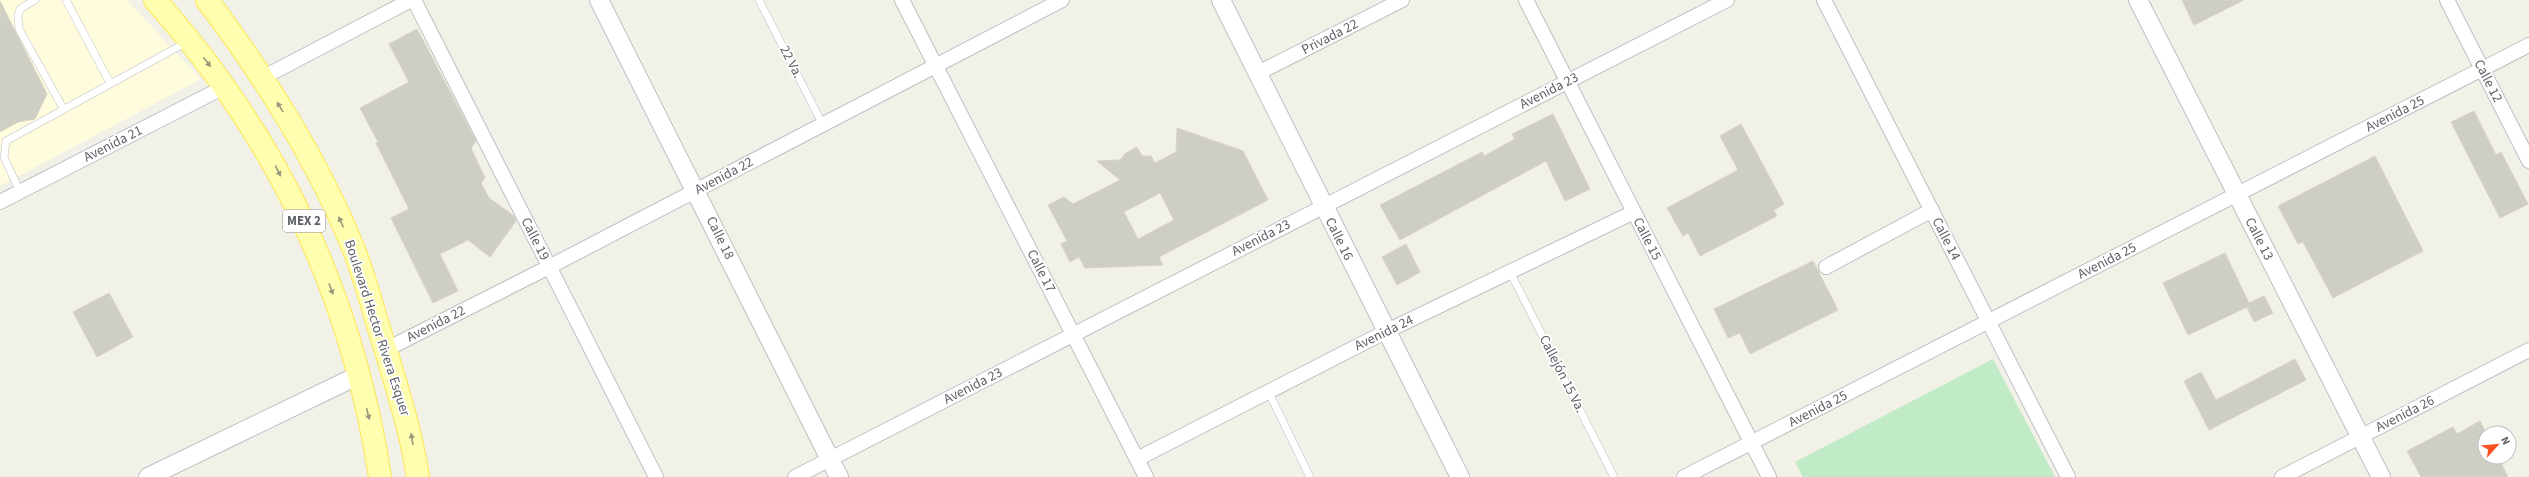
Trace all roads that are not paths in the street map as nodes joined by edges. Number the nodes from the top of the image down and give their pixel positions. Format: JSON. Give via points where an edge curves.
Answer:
{"nodes":[{"id":1,"x":35,"y":0,"type":"edge"},
{"id":2,"x":66,"y":0,"type":"edge"},
{"id":3,"x":155,"y":0,"type":"edge"},
{"id":4,"x":207,"y":0,"type":"edge"},
{"id":5,"x":411,"y":0,"type":"edge"},
{"id":6,"x":414,"y":0,"type":"edge"},
{"id":7,"x":599,"y":0,"type":"edge"},
{"id":8,"x":759,"y":0,"type":"edge"},
{"id":9,"x":902,"y":0,"type":"edge"},
{"id":10,"x":1062,"y":0,"type":"edge"},
{"id":11,"x":1221,"y":0,"type":"edge"},
{"id":12,"x":1402,"y":0,"type":"edge"},
{"id":13,"x":1526,"y":0,"type":"edge"},
{"id":14,"x":1726,"y":0,"type":"edge"},
{"id":15,"x":1824,"y":0,"type":"edge"},
{"id":16,"x":2138,"y":0,"type":"edge"},
{"id":17,"x":2447,"y":0,"type":"edge"},
{"id":18,"x":191,"y":40,"type":"junction"},
{"id":19,"x":2529,"y":45,"type":"edge"},
{"id":20,"x":936,"y":66,"type":"junction"},
{"id":21,"x":2482,"y":69,"type":"junction"},
{"id":22,"x":1258,"y":73,"type":"junction"},
{"id":23,"x":262,"y":78,"type":"junction"},
{"id":24,"x":1567,"y":81,"type":"junction"},
{"id":25,"x":110,"y":84,"type":"junction"},
{"id":26,"x":226,"y":86,"type":"junction"},
{"id":27,"x":63,"y":108,"type":"junction"},
{"id":28,"x":823,"y":125,"type":"junction"},
{"id":29,"x":2529,"y":161,"type":"edge"},
{"id":30,"x":696,"y":191,"type":"junction"},
{"id":31,"x":20,"y":192,"type":"junction"},
{"id":32,"x":2237,"y":195,"type":"junction"},
{"id":33,"x":0,"y":202,"type":"edge"},
{"id":34,"x":1323,"y":206,"type":"junction"},
{"id":35,"x":1932,"y":210,"type":"junction"},
{"id":36,"x":1634,"y":212,"type":"junction"},
{"id":37,"x":1826,"y":267,"type":"dead end"},
{"id":38,"x":549,"y":268,"type":"junction"},
{"id":39,"x":1510,"y":272,"type":"junction"},
{"id":40,"x":1989,"y":321,"type":"junction"},
{"id":41,"x":1385,"y":332,"type":"junction"},
{"id":42,"x":1073,"y":335,"type":"junction"},
{"id":43,"x":385,"y":350,"type":"junction"},
{"id":44,"x":2529,"y":350,"type":"edge"},
{"id":45,"x":359,"y":375,"type":"junction"},
{"id":46,"x":1268,"y":391,"type":"junction"},
{"id":47,"x":2360,"y":437,"type":"junction"},
{"id":48,"x":1751,"y":443,"type":"junction"},
{"id":49,"x":830,"y":459,"type":"junction"},
{"id":50,"x":1137,"y":459,"type":"junction"},
{"id":51,"x":148,"y":477,"type":"edge"},
{"id":52,"x":380,"y":477,"type":"edge"},
{"id":53,"x":418,"y":477,"type":"edge"},
{"id":54,"x":656,"y":477,"type":"edge"},
{"id":55,"x":795,"y":477,"type":"edge"},
{"id":56,"x":839,"y":477,"type":"edge"},
{"id":57,"x":1146,"y":477,"type":"edge"},
{"id":58,"x":1310,"y":477,"type":"edge"},
{"id":59,"x":1460,"y":477,"type":"edge"},
{"id":60,"x":1614,"y":477,"type":"edge"},
{"id":61,"x":1684,"y":477,"type":"edge"},
{"id":62,"x":1769,"y":477,"type":"edge"},
{"id":63,"x":2068,"y":477,"type":"edge"},
{"id":64,"x":2282,"y":477,"type":"edge"},
{"id":65,"x":2381,"y":477,"type":"edge"}],
"edges":[{"from":1,"to":27,"type":"lane","via":[[20,9],[20,29]]},
{"from":2,"to":25,"type":"lane"},
{"from":3,"to":18,"type":"main road","number":"MEX 2"},
{"from":4,"to":23,"type":"main road","name":"Boulevard Hector Rivera Esquer","number":"MEX 2"},
{"from":5,"to":23,"type":"street"},
{"from":6,"to":38,"type":"street","name":"Calle 19"},
{"from":7,"to":30,"type":"street","name":"Calle 18"},
{"from":8,"to":28,"type":"lane","name":"22 Va."},
{"from":9,"to":20,"type":"street","name":"Calle 17"},
{"from":10,"to":20,"type":"street","name":"Avenida 22"},
{"from":11,"to":22,"type":"street","name":"Calle 16"},
{"from":12,"to":22,"type":"street","name":"Privada 22"},
{"from":13,"to":24,"type":"street","name":"Calle 15"},
{"from":14,"to":24,"type":"street","name":"Avenida 23"},
{"from":15,"to":35,"type":"street","name":"Calle 14"},
{"from":16,"to":32,"type":"street","name":"Calle 13"},
{"from":17,"to":21,"type":"street","name":"Calle 12"},
{"from":18,"to":25,"type":"lane"},
{"from":18,"to":26,"type":"main road","number":"MEX 2","one_way":true},
{"from":19,"to":21,"type":"street","name":"Avenida 25"},
{"from":20,"to":28,"type":"street","name":"Avenida 22"},
{"from":20,"to":42,"type":"street","name":"Calle 17"},
{"from":21,"to":29,"type":"street","name":"Calle 12"},
{"from":21,"to":32,"type":"street","name":"Avenida 25"},
{"from":22,"to":34,"type":"street","name":"Calle 16"},
{"from":43,"to":23,"type":"main road","name":"Boulevard Hector Rivera Esquer","number":"MEX 2","one_way":true,"via":[[354,250],[301,141]]},
{"from":24,"to":34,"type":"street","name":"Avenida 23"},
{"from":24,"to":36,"type":"street","name":"Calle 15"},
{"from":25,"to":27,"type":"lane"},
{"from":26,"to":31,"type":"street","name":"Avenida 21"},
{"from":26,"to":45,"type":"main road","number":"MEX 2","one_way":true,"via":[[273,160],[305,222],[326,275]]},
{"from":27,"to":31,"type":"lane","via":[[6,140],[4,157]]},
{"from":28,"to":30,"type":"street","name":"Avenida 22"},
{"from":30,"to":38,"type":"street","name":"Avenida 22"},
{"from":30,"to":49,"type":"street","name":"Calle 18"},
{"from":31,"to":33,"type":"street","name":"Avenida 21"},
{"from":32,"to":40,"type":"street","name":"Avenida 25"},
{"from":32,"to":47,"type":"street","name":"Calle 13"},
{"from":34,"to":41,"type":"street","name":"Calle 16"},
{"from":34,"to":42,"type":"street","name":"Avenida 23"},
{"from":35,"to":37,"type":"street"},
{"from":35,"to":40,"type":"street","name":"Calle 14"},
{"from":36,"to":39,"type":"street","name":"Avenida 24"},
{"from":36,"to":48,"type":"street","name":"Calle 15"},
{"from":38,"to":43,"type":"street","name":"Avenida 22"},
{"from":38,"to":54,"type":"street","name":"Calle 19"},
{"from":39,"to":41,"type":"street","name":"Avenida 24"},
{"from":39,"to":60,"type":"lane","name":"Callejón 15 Va."},
{"from":40,"to":48,"type":"street","name":"Avenida 25"},
{"from":40,"to":63,"type":"street","name":"Calle 14"},
{"from":41,"to":46,"type":"street","name":"Avenida 24"},
{"from":41,"to":59,"type":"street","name":"Calle 16"},
{"from":42,"to":49,"type":"street","name":"Avenida 23"},
{"from":42,"to":50,"type":"street","name":"Calle 17"},
{"from":53,"to":43,"type":"main road","name":"Boulevard Hector Rivera Esquer","number":"MEX 2","one_way":true,"via":[[411,432]]},
{"from":44,"to":47,"type":"street","name":"Avenida 26"},
{"from":45,"to":51,"type":"street"},
{"from":45,"to":52,"type":"main road","number":"MEX 2","one_way":true},
{"from":46,"to":50,"type":"street","name":"Avenida 24"},
{"from":46,"to":58,"type":"lane"},
{"from":47,"to":64,"type":"street","name":"Avenida 26"},
{"from":47,"to":65,"type":"street","name":"Calle 13"},
{"from":48,"to":61,"type":"street","name":"Avenida 25"},
{"from":48,"to":62,"type":"street","name":"Calle 15"},
{"from":49,"to":55,"type":"street","name":"Avenida 23"},
{"from":49,"to":56,"type":"street","name":"Calle 18"},
{"from":50,"to":57,"type":"street","name":"Calle 17"}]}
